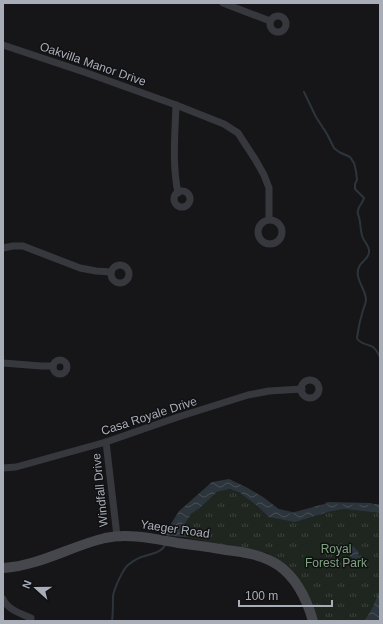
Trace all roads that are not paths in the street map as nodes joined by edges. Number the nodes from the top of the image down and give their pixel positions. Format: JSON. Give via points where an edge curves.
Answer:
{"nodes":[{"id":1,"x":223,"y":3,"type":"edge"},
{"id":2,"x":270,"y":22,"type":"dead end"},
{"id":3,"x":3,"y":45,"type":"edge"},
{"id":4,"x":176,"y":105,"type":"junction"},
{"id":5,"x":178,"y":193,"type":"dead end"},
{"id":6,"x":269,"y":219,"type":"dead end"},
{"id":7,"x":3,"y":248,"type":"edge"},
{"id":8,"x":112,"y":272,"type":"dead end"},
{"id":9,"x":3,"y":363,"type":"edge"},
{"id":10,"x":53,"y":366,"type":"dead end"},
{"id":11,"x":302,"y":389,"type":"dead end"},
{"id":12,"x":106,"y":442,"type":"junction"},
{"id":13,"x":3,"y":468,"type":"edge"},
{"id":14,"x":116,"y":536,"type":"junction"},
{"id":15,"x":3,"y":568,"type":"edge"},
{"id":16,"x":3,"y":599,"type":"edge"},
{"id":17,"x":31,"y":618,"type":"dead end"},
{"id":18,"x":313,"y":621,"type":"edge"}],
"edges":[{"from":1,"to":2,"type":"street"},
{"from":3,"to":4,"type":"street","name":"Oakvilla Manor Drive"},
{"from":4,"to":5,"type":"street","via":[[174,160]]},
{"from":4,"to":6,"type":"street","name":"Oakvilla Manor Drive","via":[[224,124],[238,133],[264,175],[268,188]]},
{"from":7,"to":8,"type":"street","via":[[23,246],[80,268]]},
{"from":9,"to":10,"type":"street"},
{"from":11,"to":12,"type":"street","name":"Casa Royale Drive","via":[[248,395]]},
{"from":12,"to":13,"type":"street","name":"Casa Royale Drive","via":[[16,468]]},
{"from":12,"to":14,"type":"street","name":"Windfall Drive"},
{"from":14,"to":15,"type":"street","name":"Yaeger Road","via":[[30,563]]},
{"from":14,"to":18,"type":"street","name":"Yaeger Road","via":[[141,537],[247,553],[270,560],[299,587]]},
{"from":16,"to":17,"type":"street","via":[[9,608]]}]}
